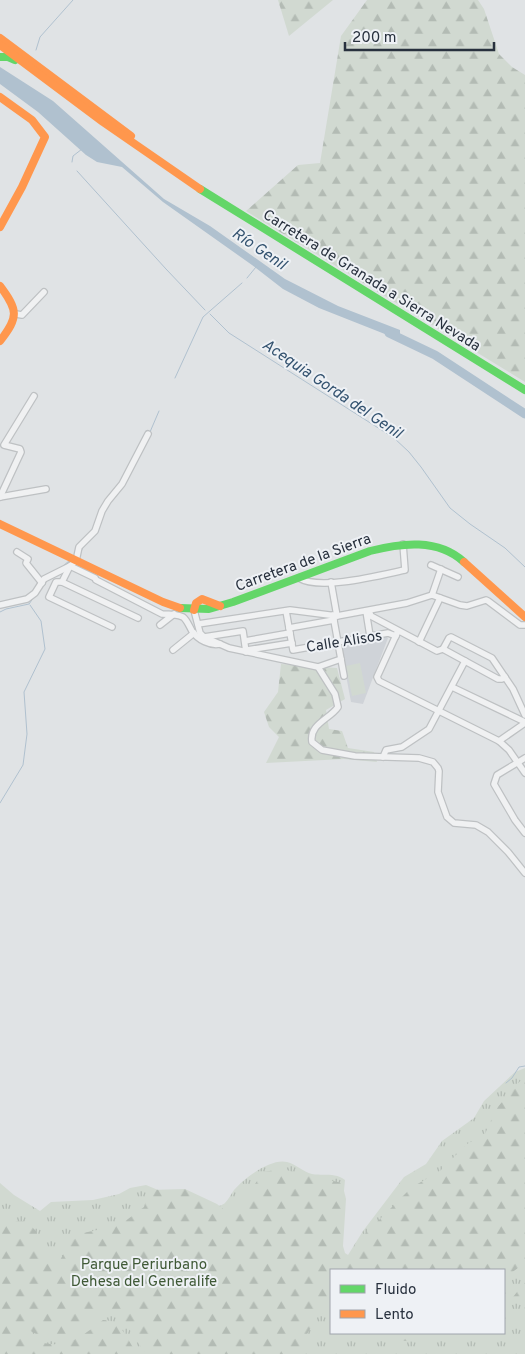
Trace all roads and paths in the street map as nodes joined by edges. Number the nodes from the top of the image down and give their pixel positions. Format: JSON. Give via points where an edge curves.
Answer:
{"nodes":[{"id":1,"x":0,"y":39,"type":"edge"},
{"id":2,"x":1,"y":52,"type":"edge"},
{"id":3,"x":56,"y":79,"type":"junction"},
{"id":4,"x":0,"y":97,"type":"edge"},
{"id":5,"x":205,"y":191,"type":"junction"},
{"id":6,"x":0,"y":227,"type":"edge"},
{"id":7,"x":0,"y":286,"type":"edge"},
{"id":8,"x":44,"y":292,"type":"dead end"},
{"id":9,"x":16,"y":314,"type":"junction"},
{"id":10,"x":0,"y":341,"type":"edge"},
{"id":11,"x":525,"y":390,"type":"edge"},
{"id":12,"x":34,"y":396,"type":"dead end"},
{"id":13,"x":148,"y":434,"type":"dead end"},
{"id":14,"x":46,"y":489,"type":"dead end"},
{"id":15,"x":0,"y":497,"type":"edge"},
{"id":16,"x":0,"y":524,"type":"edge"},
{"id":17,"x":404,"y":544,"type":"junction"},
{"id":18,"x":17,"y":552,"type":"dead end"},
{"id":19,"x":73,"y":563,"type":"junction"},
{"id":20,"x":431,"y":565,"type":"dead end"},
{"id":21,"x":441,"y":568,"type":"junction"},
{"id":22,"x":458,"y":577,"type":"dead end"},
{"id":23,"x":299,"y":578,"type":"junction"},
{"id":24,"x":62,"y":582,"type":"junction"},
{"id":25,"x":331,"y":582,"type":"junction"},
{"id":26,"x":42,"y":583,"type":"junction"},
{"id":27,"x":432,"y":595,"type":"junction"},
{"id":28,"x":440,"y":598,"type":"junction"},
{"id":29,"x":0,"y":605,"type":"edge"},
{"id":30,"x":194,"y":610,"type":"junction"},
{"id":31,"x":286,"y":611,"type":"junction"},
{"id":32,"x":367,"y":611,"type":"junction"},
{"id":33,"x":174,"y":614,"type":"junction"},
{"id":34,"x":335,"y":617,"type":"junction"},
{"id":35,"x":525,"y":617,"type":"edge"},
{"id":36,"x":138,"y":618,"type":"dead end"},
{"id":37,"x":198,"y":624,"type":"junction"},
{"id":38,"x":160,"y":625,"type":"dead end"},
{"id":39,"x":525,"y":625,"type":"edge"},
{"id":40,"x":112,"y":627,"type":"dead end"},
{"id":41,"x":290,"y":631,"type":"junction"},
{"id":42,"x":194,"y":633,"type":"junction"},
{"id":43,"x":397,"y":634,"type":"junction"},
{"id":44,"x":370,"y":636,"type":"junction"},
{"id":45,"x":204,"y":637,"type":"junction"},
{"id":46,"x":245,"y":641,"type":"junction"},
{"id":47,"x":338,"y":642,"type":"junction"},
{"id":48,"x":419,"y":642,"type":"junction"},
{"id":49,"x":220,"y":644,"type":"junction"},
{"id":50,"x":292,"y":646,"type":"junction"},
{"id":51,"x":443,"y":649,"type":"junction"},
{"id":52,"x":173,"y":650,"type":"dead end"},
{"id":53,"x":246,"y":651,"type":"junction"},
{"id":54,"x":341,"y":659,"type":"junction"},
{"id":55,"x":465,"y":661,"type":"junction"},
{"id":56,"x":318,"y":667,"type":"junction"},
{"id":57,"x":344,"y":676,"type":"dead end"},
{"id":58,"x":505,"y":677,"type":"junction"},
{"id":59,"x":452,"y":687,"type":"junction"},
{"id":60,"x":439,"y":711,"type":"junction"},
{"id":61,"x":525,"y":715,"type":"edge"},
{"id":62,"x":525,"y":722,"type":"edge"},
{"id":63,"x":499,"y":741,"type":"junction"},
{"id":64,"x":383,"y":758,"type":"junction"},
{"id":65,"x":525,"y":758,"type":"edge"},
{"id":66,"x":518,"y":763,"type":"junction"},
{"id":67,"x":525,"y":773,"type":"edge"},
{"id":68,"x":525,"y":833,"type":"edge"},
{"id":69,"x":525,"y":873,"type":"edge"}],
"edges":[{"from":1,"to":2,"type":"main road","via":[[4,44]]},
{"from":1,"to":3,"type":"main road","name":"Carretera de Granada a Sierra Nevada"},
{"from":2,"to":3,"type":"main road","via":[[9,49]]},
{"from":2,"to":5,"type":"main road","name":"Carretera de Granada a Sierra Nevada","via":[[27,66],[145,152]]},
{"from":3,"to":5,"type":"main road","name":"Carretera de Granada a Sierra Nevada"},
{"from":4,"to":6,"type":"main road","via":[[37,126],[45,137]]},
{"from":5,"to":11,"type":"main road","name":"Carretera de Granada a Sierra Nevada"},
{"from":7,"to":9,"type":"main road"},
{"from":8,"to":9,"type":"street","via":[[22,314]]},
{"from":9,"to":10,"type":"main road","via":[[13,326]]},
{"from":12,"to":15,"type":"street","via":[[4,444],[21,452]]},
{"from":13,"to":19,"type":"street","via":[[122,484],[102,511],[95,531],[79,547]]},
{"from":14,"to":15,"type":"street"},
{"from":16,"to":19,"type":"main road","name":"Carretera de la Sierra"},
{"from":17,"to":23,"type":"main road","name":"Carretera de la Sierra","via":[[370,552]]},
{"from":17,"to":25,"type":"street","via":[[405,570]]},
{"from":17,"to":35,"type":"main road","name":"Carretera de la Sierra","via":[[429,545],[450,552],[468,564]]},
{"from":18,"to":26,"type":"street","via":[[28,559],[26,563]]},
{"from":19,"to":24,"type":"street"},
{"from":19,"to":26,"type":"street","via":[[44,578]]},
{"from":19,"to":30,"type":"main road","name":"Carretera de la Sierra","via":[[176,608]]},
{"from":19,"to":33,"type":"street","via":[[162,614]]},
{"from":20,"to":21,"type":"street"},
{"from":21,"to":22,"type":"street"},
{"from":21,"to":27,"type":"street"},
{"from":23,"to":25,"type":"street","via":[[311,583]]},
{"from":23,"to":30,"type":"main road","name":"Carretera de la Sierra","via":[[220,606]]},
{"from":24,"to":36,"type":"street"},
{"from":24,"to":40,"type":"street","via":[[56,582],[49,597]]},
{"from":25,"to":34,"type":"street"},
{"from":26,"to":29,"type":"street","via":[[27,599]]},
{"from":27,"to":28,"type":"street"},
{"from":27,"to":32,"type":"street"},
{"from":28,"to":39,"type":"street","via":[[467,606],[486,600],[520,626]]},
{"from":28,"to":48,"type":"street"},
{"from":30,"to":37,"type":"street"},
{"from":31,"to":34,"type":"street"},
{"from":31,"to":37,"type":"street"},
{"from":31,"to":41,"type":"street"},
{"from":32,"to":34,"type":"street"},
{"from":32,"to":43,"type":"street"},
{"from":32,"to":44,"type":"street"},
{"from":33,"to":38,"type":"street"},
{"from":33,"to":42,"type":"street","via":[[185,618]]},
{"from":34,"to":41,"type":"street"},
{"from":34,"to":47,"type":"street"},
{"from":37,"to":45,"type":"street"},
{"from":41,"to":46,"type":"street"},
{"from":41,"to":50,"type":"street"},
{"from":42,"to":49,"type":"street","via":[[213,646]]},
{"from":42,"to":52,"type":"street"},
{"from":43,"to":44,"type":"street","name":"Calle Alisos"},
{"from":43,"to":48,"type":"street"},
{"from":43,"to":60,"type":"street","via":[[377,679]]},
{"from":44,"to":47,"type":"street","name":"Calle Alisos"},
{"from":45,"to":46,"type":"street","via":[[243,630]]},
{"from":45,"to":49,"type":"street"},
{"from":46,"to":53,"type":"street"},
{"from":47,"to":50,"type":"street","name":"Calle Alisos"},
{"from":47,"to":54,"type":"street"},
{"from":48,"to":51,"type":"street","via":[[437,651]]},
{"from":49,"to":53,"type":"street"},
{"from":50,"to":53,"type":"street","name":"Calle Alisos"},
{"from":51,"to":55,"type":"street"},
{"from":51,"to":58,"type":"street","via":[[451,637],[492,658]]},
{"from":53,"to":56,"type":"street"},
{"from":54,"to":56,"type":"street"},
{"from":54,"to":57,"type":"street"},
{"from":55,"to":58,"type":"street","via":[[498,679]]},
{"from":55,"to":59,"type":"street"},
{"from":56,"to":64,"type":"street","via":[[335,694],[338,707],[334,714],[316,726],[310,736],[312,742],[322,750]]},
{"from":58,"to":61,"type":"street"},
{"from":59,"to":60,"type":"street"},
{"from":59,"to":62,"type":"street"},
{"from":60,"to":63,"type":"street"},
{"from":60,"to":64,"type":"street","via":[[429,730],[402,747],[386,750]]},
{"from":62,"to":63,"type":"street"},
{"from":63,"to":66,"type":"street"},
{"from":64,"to":69,"type":"street","via":[[419,758],[436,764],[440,775],[440,799],[447,817],[454,823],[476,825],[488,832]]},
{"from":65,"to":66,"type":"street"},
{"from":66,"to":67,"type":"street"},
{"from":66,"to":68,"type":"street","via":[[497,775],[494,784]]}]}
